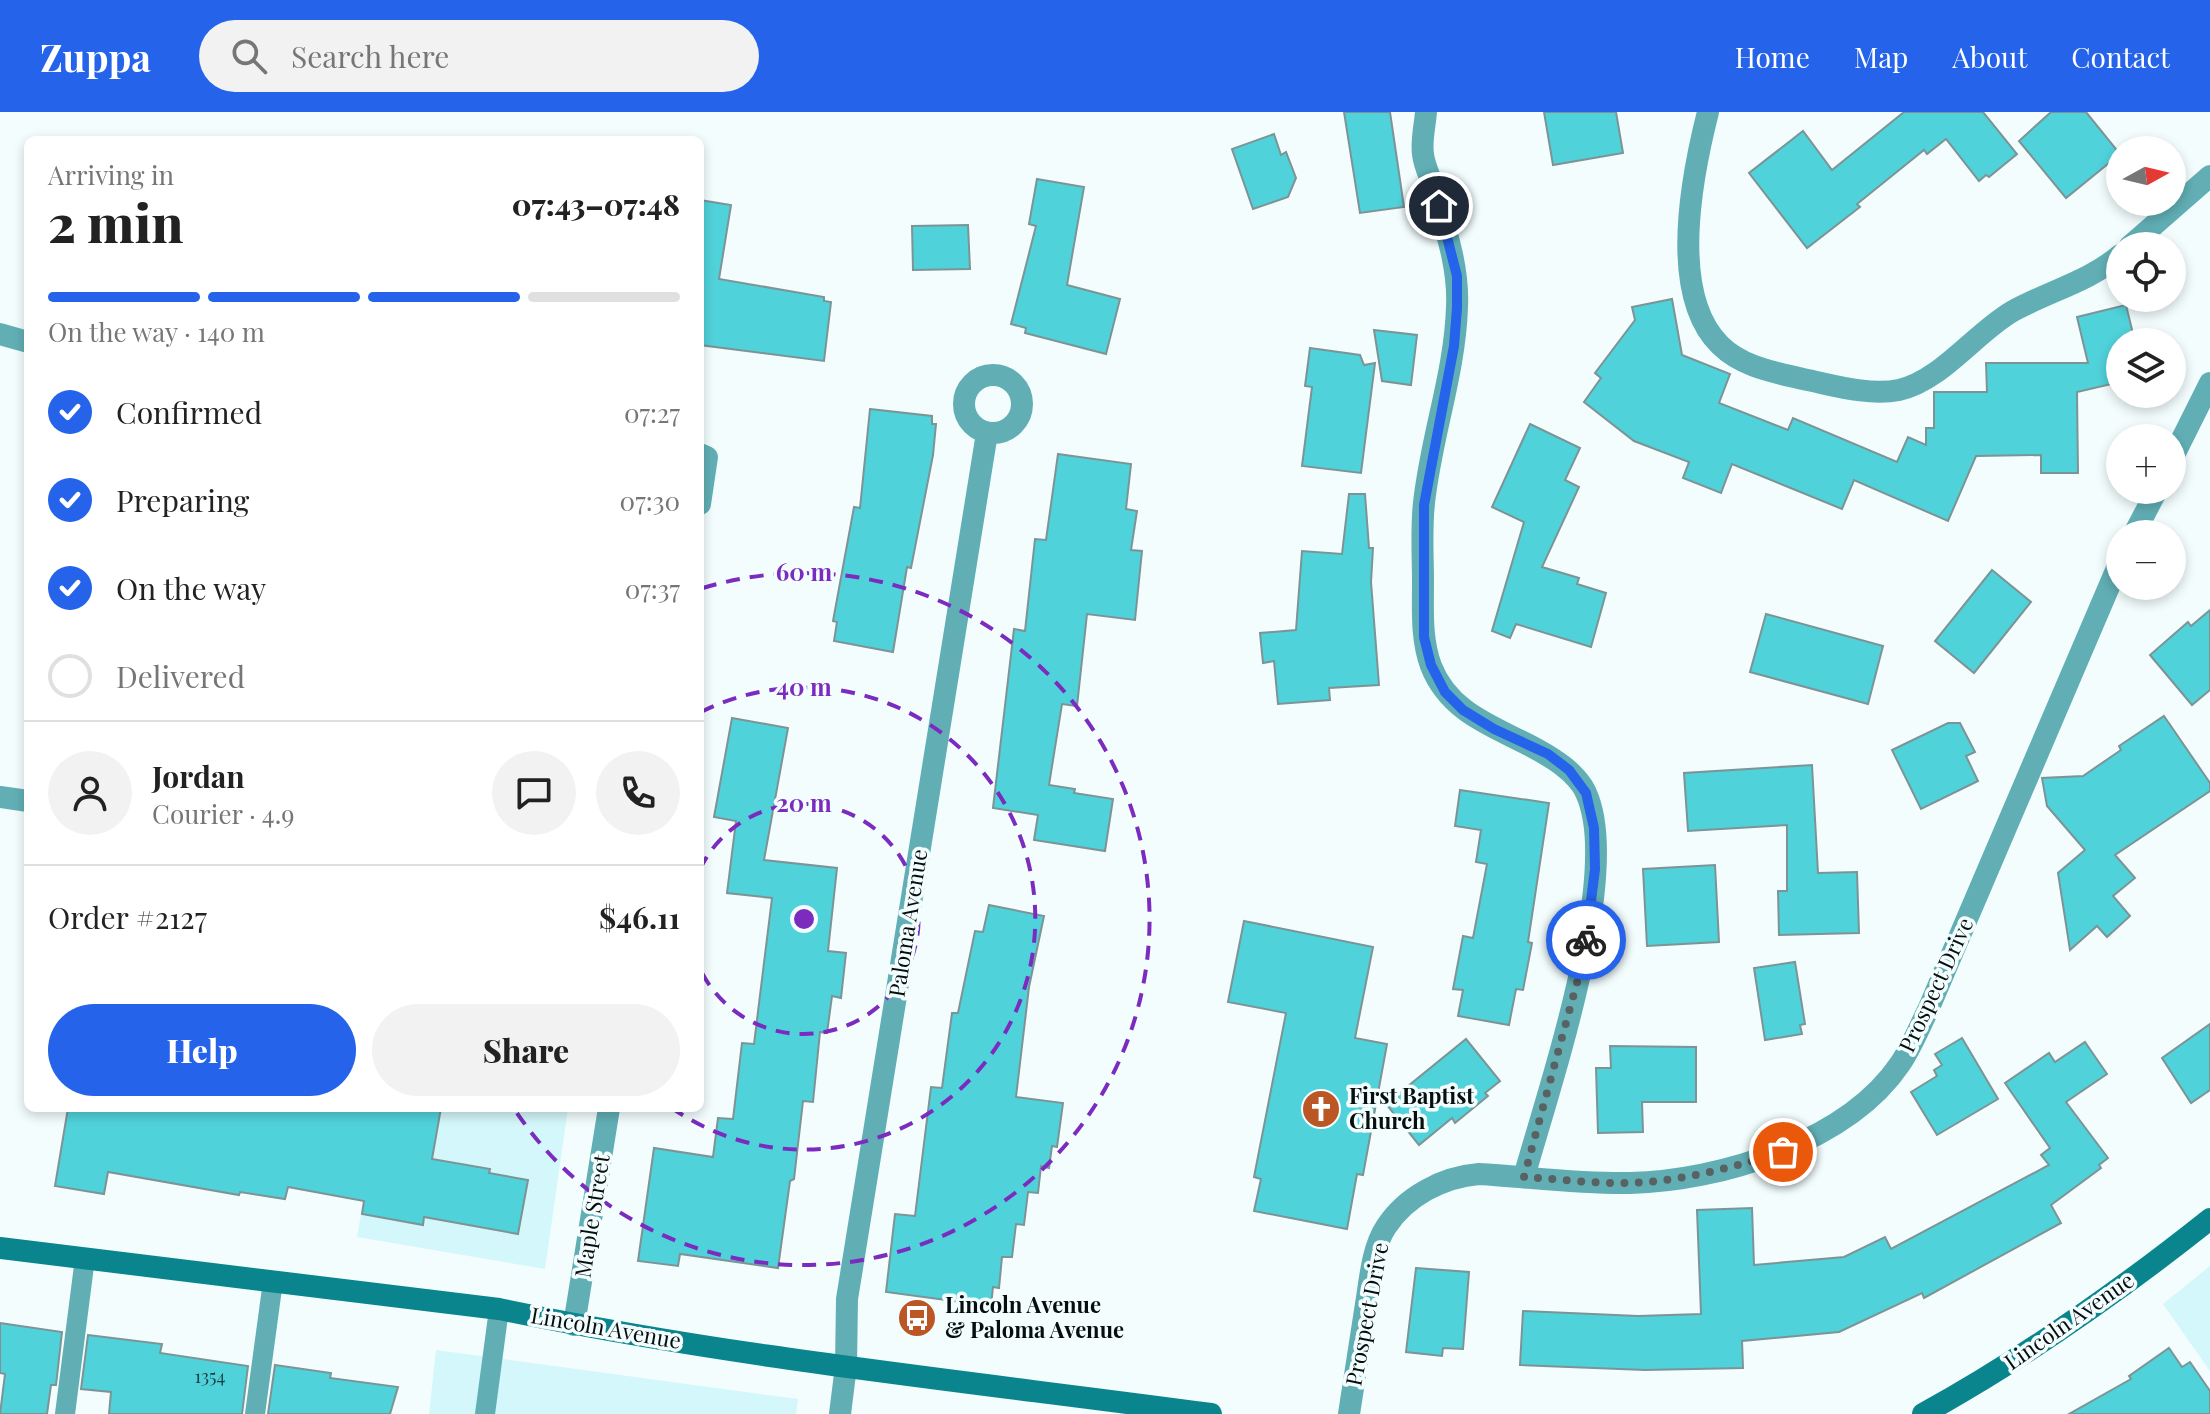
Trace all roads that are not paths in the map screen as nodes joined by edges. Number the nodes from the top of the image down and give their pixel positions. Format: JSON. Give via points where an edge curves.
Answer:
{"nodes":[{"id":1,"x":1426,"y":112,"type":"edge"},
{"id":2,"x":1708,"y":112,"type":"edge"},
{"id":3,"x":2210,"y":176,"type":"edge"},
{"id":4,"x":2146,"y":232,"type":"edge"},
{"id":5,"x":2106,"y":263,"type":"edge"},
{"id":6,"x":0,"y":334,"type":"edge"},
{"id":7,"x":24,"y":341,"type":"edge"},
{"id":8,"x":2210,"y":383,"type":"edge"},
{"id":9,"x":2186,"y":431,"type":"edge"},
{"id":10,"x":987,"y":433,"type":"dead end"},
{"id":11,"x":2106,"y":594,"type":"edge"},
{"id":12,"x":0,"y":797,"type":"edge"},
{"id":13,"x":24,"y":800,"type":"edge"},
{"id":14,"x":608,"y":1112,"type":"edge"},
{"id":15,"x":1524,"y":1177,"type":"junction"},
{"id":16,"x":2210,"y":1219,"type":"edge"},
{"id":17,"x":0,"y":1248,"type":"edge"},
{"id":18,"x":85,"y":1258,"type":"junction"},
{"id":19,"x":273,"y":1281,"type":"junction"},
{"id":20,"x":499,"y":1309,"type":"junction"},
{"id":21,"x":574,"y":1325,"type":"junction"},
{"id":22,"x":846,"y":1366,"type":"junction"},
{"id":23,"x":1146,"y":1410,"type":"edge"},
{"id":24,"x":65,"y":1414,"type":"edge"},
{"id":25,"x":255,"y":1414,"type":"edge"},
{"id":26,"x":485,"y":1414,"type":"edge"},
{"id":27,"x":840,"y":1414,"type":"edge"},
{"id":28,"x":1211,"y":1414,"type":"edge"},
{"id":29,"x":1349,"y":1414,"type":"edge"},
{"id":30,"x":1923,"y":1414,"type":"edge"}],
"edges":[{"from":1,"to":15,"type":"street","via":[[1423,155],[1457,276],[1457,308],[1424,505],[1424,637],[1445,692],[1463,710],[1569,770],[1586,793],[1594,828],[1594,884],[1579,975]]},
{"from":2,"to":5,"type":"street","via":[[1690,211],[1695,300],[1720,345],[1762,369],[1846,388],[1898,390],[1919,383],[2011,312]]},
{"from":3,"to":4,"type":"street"},
{"from":6,"to":7,"type":"street"},
{"from":8,"to":9,"type":"street"},
{"from":10,"to":22,"type":"street","name":"Paloma Avenue","via":[[847,1299]]},
{"from":11,"to":15,"type":"street","name":"Prospect Drive","via":[[1928,1010],[1899,1065],[1869,1097],[1836,1124],[1783,1152],[1687,1177],[1630,1183]]},
{"from":12,"to":13,"type":"street"},
{"from":14,"to":21,"type":"street","name":"Maple Street"},
{"from":15,"to":29,"type":"street","name":"Prospect Drive","via":[[1456,1176],[1409,1202],[1385,1228],[1373,1266]]},
{"from":16,"to":30,"type":"main road","name":"Lincoln Avenue","via":[[1980,1383]]},
{"from":17,"to":18,"type":"main road","name":"Lincoln Avenue"},
{"from":18,"to":19,"type":"main road","name":"Lincoln Avenue"},
{"from":18,"to":24,"type":"lane"},
{"from":19,"to":20,"type":"main road","name":"Lincoln Avenue"},
{"from":19,"to":25,"type":"lane"},
{"from":20,"to":21,"type":"main road","name":"Lincoln Avenue"},
{"from":20,"to":26,"type":"lane"},
{"from":21,"to":22,"type":"main road","name":"Lincoln Avenue"},
{"from":22,"to":23,"type":"main road","name":"Lincoln Avenue"},
{"from":22,"to":27,"type":"street","name":"Paloma Avenue"},
{"from":23,"to":28,"type":"main road","name":"Lincoln Avenue"}]}
